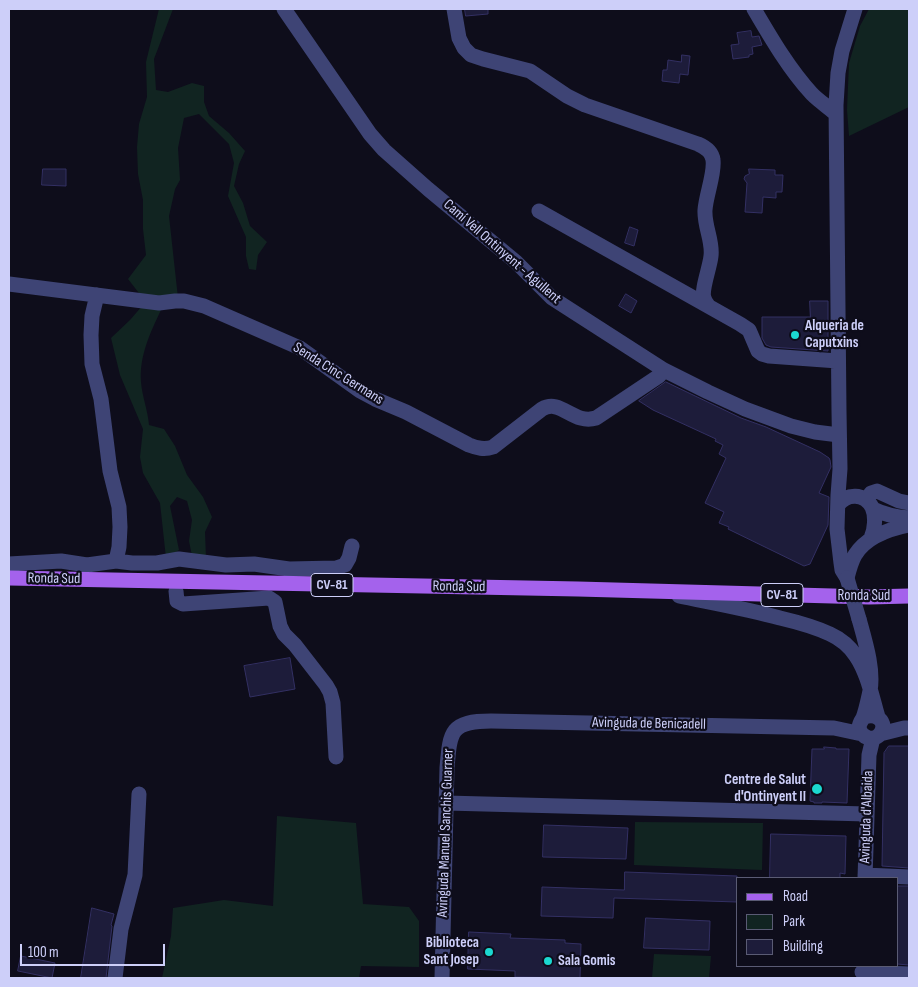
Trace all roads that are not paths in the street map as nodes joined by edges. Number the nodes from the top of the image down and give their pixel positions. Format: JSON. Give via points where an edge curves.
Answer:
{"nodes":[{"id":1,"x":284,"y":9,"type":"edge"},
{"id":2,"x":454,"y":9,"type":"edge"},
{"id":3,"x":754,"y":9,"type":"edge"},
{"id":4,"x":855,"y":9,"type":"edge"},
{"id":5,"x":836,"y":114,"type":"junction"},
{"id":6,"x":539,"y":211,"type":"dead end"},
{"id":7,"x":9,"y":284,"type":"edge"},
{"id":8,"x":96,"y":295,"type":"junction"},
{"id":9,"x":708,"y":305,"type":"junction"},
{"id":10,"x":838,"y":361,"type":"junction"},
{"id":11,"x":664,"y":370,"type":"junction"},
{"id":12,"x":839,"y":435,"type":"junction"},
{"id":13,"x":840,"y":469,"type":"junction"},
{"id":14,"x":865,"y":502,"type":"junction"},
{"id":15,"x":909,"y":503,"type":"edge"},
{"id":16,"x":838,"y":504,"type":"junction"},
{"id":17,"x":909,"y":518,"type":"edge"},
{"id":18,"x":909,"y":525,"type":"edge"},
{"id":19,"x":838,"y":534,"type":"junction"},
{"id":20,"x":868,"y":540,"type":"junction"},
{"id":21,"x":352,"y":546,"type":"dead end"},
{"id":22,"x":179,"y":560,"type":"junction"},
{"id":23,"x":116,"y":561,"type":"junction"},
{"id":24,"x":9,"y":564,"type":"edge"},
{"id":25,"x":177,"y":575,"type":"dead end"},
{"id":26,"x":9,"y":578,"type":"edge"},
{"id":27,"x":846,"y":578,"type":"junction"},
{"id":28,"x":176,"y":591,"type":"dead end"},
{"id":29,"x":656,"y":591,"type":"junction"},
{"id":30,"x":909,"y":596,"type":"edge"},
{"id":31,"x":870,"y":690,"type":"junction"},
{"id":32,"x":464,"y":724,"type":"joint"},
{"id":33,"x":870,"y":727,"type":"junction"},
{"id":34,"x":907,"y":728,"type":"edge"},
{"id":35,"x":336,"y":757,"type":"dead end"},
{"id":36,"x":140,"y":794,"type":"dead end"},
{"id":37,"x":446,"y":803,"type":"junction"},
{"id":38,"x":866,"y":814,"type":"junction"},
{"id":39,"x":865,"y":877,"type":"edge"},
{"id":40,"x":909,"y":877,"type":"edge"},
{"id":41,"x":862,"y":972,"type":"edge"},
{"id":42,"x":909,"y":974,"type":"edge"},
{"id":43,"x":114,"y":978,"type":"edge"},
{"id":44,"x":442,"y":978,"type":"edge"}],
"edges":[{"from":1,"to":11,"type":"street","name":"Camí Vell Ontinyent - Agullent","via":[[384,150],[516,262],[552,298]]},
{"from":2,"to":9,"type":"street","via":[[459,38],[471,55],[530,71],[585,105],[698,144],[710,152],[714,165],[705,212],[712,255],[703,297]]},
{"from":3,"to":5,"type":"street","via":[[794,71]]},
{"from":4,"to":5,"type":"street","via":[[838,73]]},
{"from":5,"to":10,"type":"street"},
{"from":6,"to":9,"type":"street"},
{"from":7,"to":8,"type":"street","name":"Senda Cinc Germans"},
{"from":8,"to":11,"type":"street","name":"Senda Cinc Germans","via":[[204,306],[300,348],[366,394],[483,449],[493,447],[547,406],[556,406],[578,418],[596,418]]},
{"from":8,"to":23,"type":"street","via":[[92,316],[92,364],[119,507]]},
{"from":9,"to":10,"type":"street","via":[[746,328],[762,354]]},
{"from":10,"to":12,"type":"street"},
{"from":11,"to":12,"type":"street","name":"Camí Vell Ontinyent - Agullent","via":[[745,410],[791,426]]},
{"from":12,"to":13,"type":"street"},
{"from":13,"to":14,"type":"street","via":[[848,486]]},
{"from":13,"to":16,"type":"street"},
{"from":14,"to":15,"type":"street","via":[[871,493],[877,491]]},
{"from":14,"to":16,"type":"street","via":[[845,498]]},
{"from":14,"to":17,"type":"street","via":[[884,514]]},
{"from":14,"to":20,"type":"street","via":[[874,524]]},
{"from":16,"to":19,"type":"street"},
{"from":18,"to":20,"type":"street"},
{"from":19,"to":20,"type":"street","via":[[843,542],[851,545]]},
{"from":19,"to":27,"type":"street","name":"Avinguda d'Albaida","via":[[842,570]]},
{"from":20,"to":27,"type":"street","via":[[854,557]]},
{"from":21,"to":22,"type":"street","via":[[345,565],[336,568],[289,569]]},
{"from":22,"to":23,"type":"street"},
{"from":22,"to":25,"type":"street"},
{"from":23,"to":24,"type":"street","via":[[88,565],[61,561]]},
{"from":26,"to":29,"type":"main road","name":"Ronda Sud","number":"CV-81"},
{"from":27,"to":31,"type":"street","name":"Avinguda d'Albaida","bridge":true,"via":[[868,652]]},
{"from":28,"to":35,"type":"street","via":[[177,601],[183,604],[269,598],[275,602],[284,634],[330,692]]},
{"from":29,"to":30,"type":"main road","name":"Ronda Sud","number":"CV-81"},
{"from":29,"to":31,"type":"street","via":[[749,610],[831,634],[856,656]]},
{"from":31,"to":33,"type":"street","name":"Avinguda d'Albaida"},
{"from":32,"to":33,"type":"street","name":"Avinguda de Benicadell","via":[[491,721]]},
{"from":32,"to":37,"type":"street","name":"Avinguda Manuel Sanchis Guarner","via":[[450,736]]},
{"from":33,"to":34,"type":"street"},
{"from":33,"to":38,"type":"street","name":"Avinguda d'Albaida"},
{"from":36,"to":43,"type":"street","via":[[135,875]]},
{"from":37,"to":38,"type":"street","via":[[484,798],[649,802],[754,805]]},
{"from":37,"to":44,"type":"street","name":"Avinguda Manuel Sanchis Guarner"},
{"from":38,"to":39,"type":"street","name":"Avinguda d'Albaida"},
{"from":39,"to":40,"type":"street"},
{"from":41,"to":42,"type":"street"}]}
